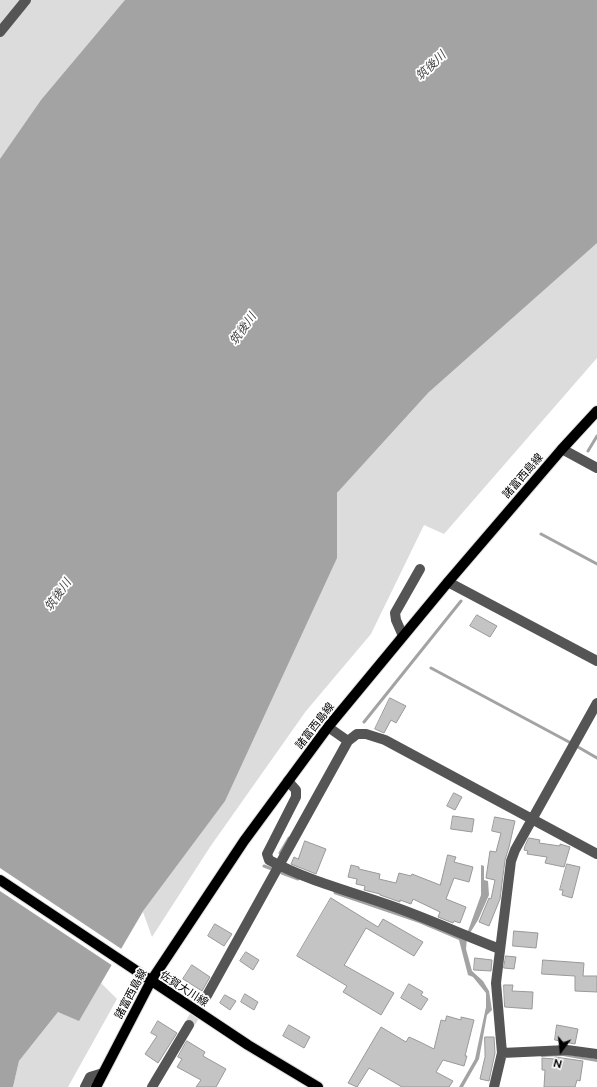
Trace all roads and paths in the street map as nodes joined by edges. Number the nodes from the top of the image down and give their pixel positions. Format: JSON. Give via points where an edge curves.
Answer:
{"nodes":[{"id":1,"x":26,"y":0,"type":"edge"},
{"id":2,"x":0,"y":32,"type":"edge"},
{"id":3,"x":597,"y":411,"type":"edge"},
{"id":4,"x":562,"y":449,"type":"junction"},
{"id":5,"x":597,"y":468,"type":"edge"},
{"id":6,"x":420,"y":569,"type":"dead end"},
{"id":7,"x":448,"y":582,"type":"junction"},
{"id":8,"x":403,"y":636,"type":"junction"},
{"id":9,"x":597,"y":661,"type":"edge"},
{"id":10,"x":597,"y":702,"type":"edge"},
{"id":11,"x":328,"y":727,"type":"junction"},
{"id":12,"x":348,"y":740,"type":"junction"},
{"id":13,"x":288,"y":781,"type":"junction"},
{"id":14,"x":532,"y":820,"type":"junction"},
{"id":15,"x":597,"y":854,"type":"edge"},
{"id":16,"x":280,"y":866,"type":"junction"},
{"id":17,"x":0,"y":880,"type":"edge"},
{"id":18,"x":500,"y":949,"type":"junction"},
{"id":19,"x":151,"y":981,"type":"junction"},
{"id":20,"x":205,"y":999,"type":"tunnel mouth"},
{"id":21,"x":190,"y":1025,"type":"tunnel mouth"},
{"id":22,"x":502,"y":1053,"type":"junction"},
{"id":23,"x":597,"y":1054,"type":"edge"},
{"id":24,"x":103,"y":1073,"type":"junction"},
{"id":25,"x":84,"y":1087,"type":"edge"},
{"id":26,"x":96,"y":1087,"type":"edge"},
{"id":27,"x":152,"y":1087,"type":"edge"},
{"id":28,"x":318,"y":1087,"type":"edge"},
{"id":29,"x":494,"y":1087,"type":"edge"}],
"edges":[{"from":1,"to":2,"type":"street"},
{"from":3,"to":4,"type":"main road","name":"諸富西島線"},
{"from":4,"to":5,"type":"street"},
{"from":4,"to":7,"type":"main road","name":"諸富西島線"},
{"from":6,"to":8,"type":"street","via":[[395,613]]},
{"from":7,"to":8,"type":"main road","name":"諸富西島線"},
{"from":7,"to":9,"type":"street"},
{"from":8,"to":11,"type":"main road","name":"諸富西島線"},
{"from":10,"to":14,"type":"street"},
{"from":11,"to":12,"type":"street"},
{"from":11,"to":13,"type":"main road","name":"諸富西島線"},
{"from":12,"to":14,"type":"street","via":[[357,734],[385,740]]},
{"from":12,"to":16,"type":"street"},
{"from":13,"to":16,"type":"street","via":[[296,790],[296,797],[268,854],[269,860]]},
{"from":13,"to":19,"type":"main road","name":"諸富西島線","via":[[244,841]]},
{"from":14,"to":15,"type":"street"},
{"from":14,"to":18,"type":"street","via":[[514,850]]},
{"from":16,"to":18,"type":"street","via":[[426,918]]},
{"from":16,"to":20,"type":"street"},
{"from":17,"to":19,"type":"main road","name":"佐賀大川線"},
{"from":18,"to":22,"type":"street","via":[[496,983]]},
{"from":19,"to":24,"type":"main road","name":"諸富西島線"},
{"from":19,"to":28,"type":"main road","name":"佐賀大川線","via":[[248,1045]]},
{"from":21,"to":27,"type":"street"},
{"from":22,"to":23,"type":"street","via":[[567,1050]]},
{"from":22,"to":29,"type":"street"},
{"from":24,"to":25,"type":"street","via":[[90,1077]]},
{"from":24,"to":26,"type":"main road","name":"諸富西島線"}]}
